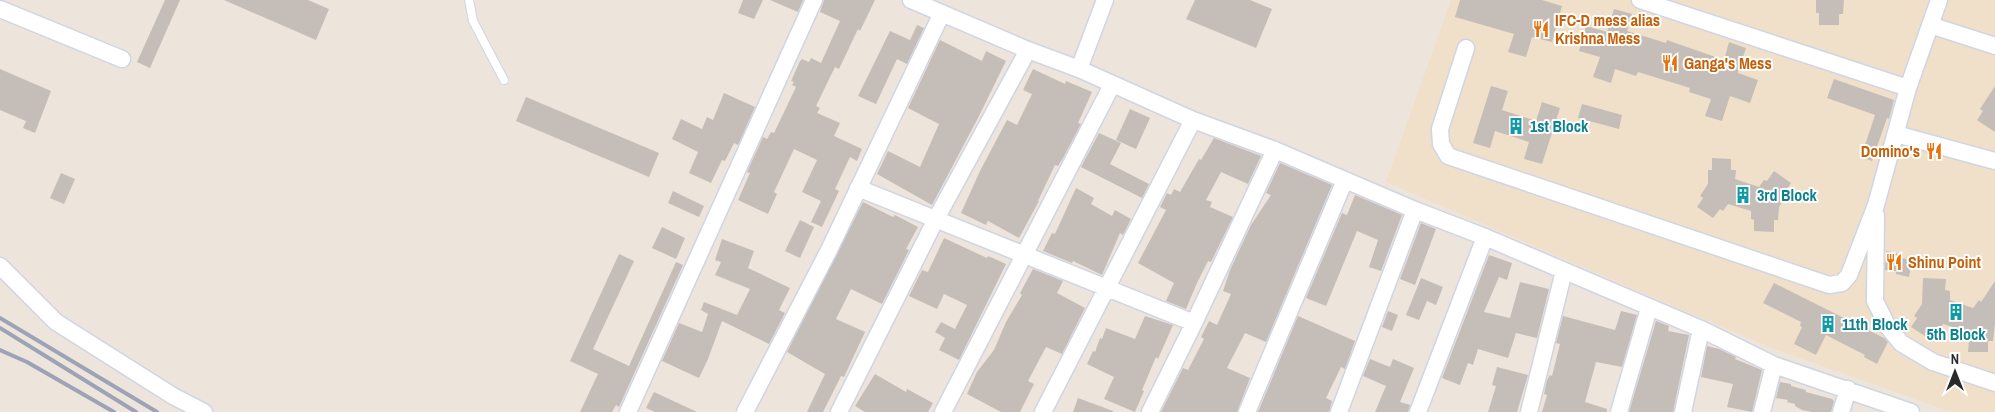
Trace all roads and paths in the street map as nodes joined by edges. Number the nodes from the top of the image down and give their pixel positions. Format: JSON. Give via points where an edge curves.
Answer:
{"nodes":[{"id":1,"x":469,"y":0,"type":"edge"},
{"id":2,"x":814,"y":0,"type":"edge"},
{"id":3,"x":911,"y":0,"type":"edge"},
{"id":4,"x":1105,"y":0,"type":"edge"},
{"id":5,"x":1640,"y":0,"type":"edge"},
{"id":6,"x":1939,"y":0,"type":"edge"},
{"id":7,"x":10,"y":8,"type":"edge"},
{"id":8,"x":942,"y":14,"type":"junction"},
{"id":9,"x":1930,"y":25,"type":"junction"},
{"id":10,"x":1995,"y":46,"type":"edge"},
{"id":11,"x":1466,"y":48,"type":"dead end"},
{"id":12,"x":1028,"y":50,"type":"junction"},
{"id":13,"x":122,"y":59,"type":"dead end"},
{"id":14,"x":1079,"y":69,"type":"junction"},
{"id":15,"x":504,"y":80,"type":"dead end"},
{"id":16,"x":1112,"y":85,"type":"junction"},
{"id":17,"x":1908,"y":88,"type":"junction"},
{"id":18,"x":1193,"y":120,"type":"junction"},
{"id":19,"x":1896,"y":134,"type":"junction"},
{"id":20,"x":1275,"y":150,"type":"junction"},
{"id":21,"x":1995,"y":161,"type":"edge"},
{"id":22,"x":1345,"y":180,"type":"junction"},
{"id":23,"x":858,"y":188,"type":"junction"},
{"id":24,"x":1876,"y":205,"type":"junction"},
{"id":25,"x":1415,"y":210,"type":"junction"},
{"id":26,"x":936,"y":219,"type":"junction"},
{"id":27,"x":1485,"y":237,"type":"junction"},
{"id":28,"x":1025,"y":255,"type":"junction"},
{"id":29,"x":0,"y":266,"type":"edge"},
{"id":30,"x":1564,"y":271,"type":"junction"},
{"id":31,"x":1108,"y":288,"type":"junction"},
{"id":32,"x":1649,"y":308,"type":"junction"},
{"id":33,"x":1194,"y":323,"type":"junction"},
{"id":34,"x":1702,"y":329,"type":"junction"},
{"id":35,"x":1774,"y":365,"type":"junction"},
{"id":36,"x":1995,"y":382,"type":"edge"},
{"id":37,"x":1848,"y":389,"type":"junction"},
{"id":38,"x":204,"y":412,"type":"edge"},
{"id":39,"x":628,"y":412,"type":"edge"},
{"id":40,"x":744,"y":412,"type":"edge"},
{"id":41,"x":839,"y":412,"type":"edge"},
{"id":42,"x":943,"y":412,"type":"edge"},
{"id":43,"x":1043,"y":412,"type":"edge"},
{"id":44,"x":1150,"y":412,"type":"edge"},
{"id":45,"x":1246,"y":412,"type":"edge"},
{"id":46,"x":1338,"y":412,"type":"edge"},
{"id":47,"x":1418,"y":412,"type":"edge"},
{"id":48,"x":1530,"y":412,"type":"edge"},
{"id":49,"x":1619,"y":412,"type":"edge"},
{"id":50,"x":1683,"y":412,"type":"edge"},
{"id":51,"x":1762,"y":412,"type":"edge"},
{"id":52,"x":1841,"y":412,"type":"edge"},
{"id":53,"x":1911,"y":412,"type":"edge"}],
"edges":[{"from":1,"to":15,"type":"lane","via":[[473,21]]},
{"from":2,"to":39,"type":"street"},
{"from":3,"to":8,"type":"street"},
{"from":4,"to":14,"type":"street"},
{"from":5,"to":17,"type":"street"},
{"from":6,"to":9,"type":"street"},
{"from":7,"to":13,"type":"street"},
{"from":8,"to":12,"type":"street"},
{"from":8,"to":23,"type":"street"},
{"from":9,"to":10,"type":"street"},
{"from":9,"to":17,"type":"street"},
{"from":11,"to":24,"type":"street","via":[[1440,129],[1441,144],[1448,156],[1829,285],[1842,283],[1849,275]]},
{"from":12,"to":14,"type":"street"},
{"from":12,"to":26,"type":"street"},
{"from":14,"to":16,"type":"street"},
{"from":16,"to":18,"type":"street"},
{"from":16,"to":28,"type":"street"},
{"from":17,"to":19,"type":"street"},
{"from":18,"to":20,"type":"street"},
{"from":18,"to":31,"type":"street"},
{"from":19,"to":21,"type":"street"},
{"from":19,"to":24,"type":"street"},
{"from":20,"to":22,"type":"street"},
{"from":20,"to":33,"type":"street"},
{"from":22,"to":25,"type":"street"},
{"from":22,"to":45,"type":"street"},
{"from":23,"to":26,"type":"street"},
{"from":23,"to":40,"type":"street"},
{"from":24,"to":36,"type":"street","via":[[1875,302],[1888,328],[1902,343],[1933,362]]},
{"from":25,"to":27,"type":"street"},
{"from":25,"to":46,"type":"street"},
{"from":26,"to":28,"type":"street"},
{"from":26,"to":41,"type":"street"},
{"from":27,"to":30,"type":"street"},
{"from":27,"to":47,"type":"street"},
{"from":28,"to":31,"type":"street"},
{"from":28,"to":42,"type":"street"},
{"from":29,"to":38,"type":"street","via":[[56,322]]},
{"from":30,"to":32,"type":"street"},
{"from":30,"to":48,"type":"street"},
{"from":31,"to":33,"type":"street"},
{"from":31,"to":43,"type":"street"},
{"from":32,"to":34,"type":"street"},
{"from":32,"to":49,"type":"street"},
{"from":33,"to":44,"type":"street"},
{"from":34,"to":35,"type":"street"},
{"from":34,"to":50,"type":"street"},
{"from":35,"to":37,"type":"street"},
{"from":35,"to":51,"type":"street"},
{"from":37,"to":52,"type":"street"},
{"from":37,"to":53,"type":"street"}]}
